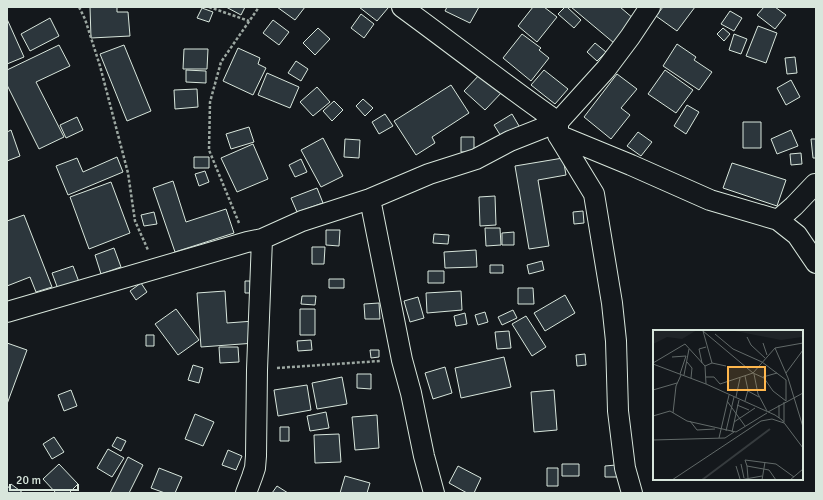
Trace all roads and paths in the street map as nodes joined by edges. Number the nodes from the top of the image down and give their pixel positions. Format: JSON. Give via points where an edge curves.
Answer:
{"nodes":[{"id":1,"x":79,"y":7,"type":"edge"},
{"id":2,"x":209,"y":7,"type":"edge"},
{"id":3,"x":259,"y":7,"type":"edge"},
{"id":4,"x":402,"y":7,"type":"edge"},
{"id":5,"x":650,"y":7,"type":"edge"},
{"id":6,"x":249,"y":21,"type":"junction"},
{"id":7,"x":558,"y":128,"type":"junction"},
{"id":8,"x":816,"y":184,"type":"edge"},
{"id":9,"x":370,"y":199,"type":"junction"},
{"id":10,"x":778,"y":220,"type":"junction"},
{"id":11,"x":254,"y":241,"type":"junction"},
{"id":12,"x":816,"y":263,"type":"edge"},
{"id":13,"x":157,"y":268,"type":"junction"},
{"id":14,"x":7,"y":312,"type":"edge"},
{"id":15,"x":402,"y":360,"type":"junction"},
{"id":16,"x":257,"y":370,"type":"junction"},
{"id":17,"x":246,"y":493,"type":"edge"},
{"id":18,"x":434,"y":493,"type":"edge"},
{"id":19,"x":632,"y":493,"type":"edge"}],
"edges":[{"from":1,"to":13,"type":"path","via":[[100,66],[128,173],[135,220]]},
{"from":2,"to":6,"type":"path"},
{"from":3,"to":6,"type":"path"},
{"from":4,"to":7,"type":"street","via":[[448,40]]},
{"from":5,"to":7,"type":"street","via":[[606,69]]},
{"from":6,"to":11,"type":"path","via":[[222,62],[210,102],[209,150]]},
{"from":7,"to":9,"type":"street","via":[[510,141],[476,159],[429,174]]},
{"from":7,"to":10,"type":"street","via":[[631,165],[710,200]]},
{"from":7,"to":19,"type":"street","via":[[594,194],[612,302],[618,411],[625,468]]},
{"from":8,"to":10,"type":"street"},
{"from":9,"to":11,"type":"street","via":[[302,220]]},
{"from":9,"to":15,"type":"street"},
{"from":10,"to":12,"type":"street","via":[[797,235]]},
{"from":11,"to":13,"type":"street"},
{"from":11,"to":16,"type":"street"},
{"from":13,"to":14,"type":"street"},
{"from":15,"to":16,"type":"path"},
{"from":15,"to":18,"type":"street"},
{"from":16,"to":17,"type":"street","via":[[256,456]]}]}
